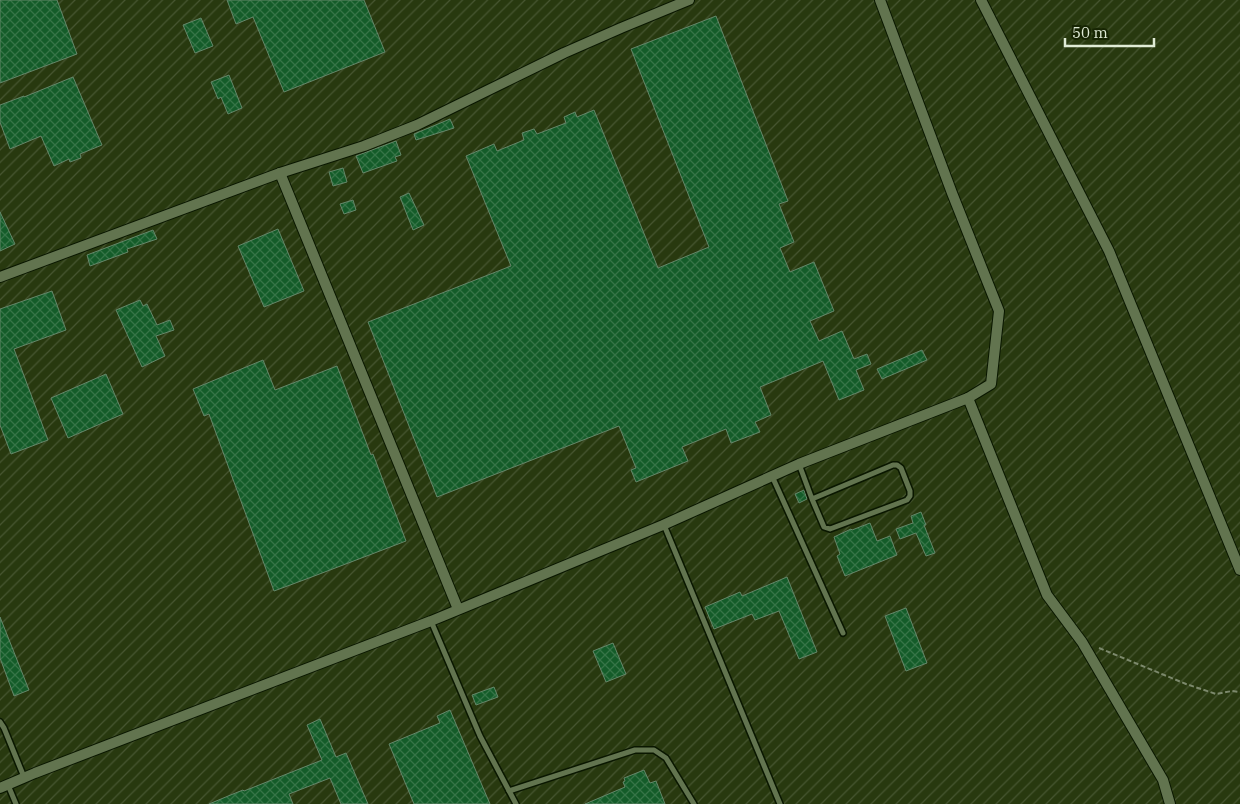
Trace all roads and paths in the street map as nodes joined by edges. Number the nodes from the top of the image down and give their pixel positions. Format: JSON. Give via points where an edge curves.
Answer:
{"nodes":[{"id":1,"x":689,"y":0,"type":"edge"},
{"id":2,"x":880,"y":0,"type":"edge"},
{"id":3,"x":981,"y":0,"type":"edge"},
{"id":4,"x":280,"y":173,"type":"junction"},
{"id":5,"x":0,"y":277,"type":"edge"},
{"id":6,"x":968,"y":398,"type":"junction"},
{"id":7,"x":799,"y":464,"type":"junction"},
{"id":8,"x":772,"y":476,"type":"junction"},
{"id":9,"x":812,"y":500,"type":"junction"},
{"id":10,"x":663,"y":525,"type":"junction"},
{"id":11,"x":1240,"y":570,"type":"edge"},
{"id":12,"x":458,"y":609,"type":"junction"},
{"id":13,"x":431,"y":621,"type":"junction"},
{"id":14,"x":843,"y":632,"type":"dead end"},
{"id":15,"x":1099,"y":649,"type":"dead end"},
{"id":16,"x":1240,"y":692,"type":"edge"},
{"id":17,"x":0,"y":722,"type":"edge"},
{"id":18,"x":24,"y":777,"type":"junction"},
{"id":19,"x":4,"y":786,"type":"edge"},
{"id":20,"x":509,"y":791,"type":"junction"},
{"id":21,"x":16,"y":804,"type":"edge"},
{"id":22,"x":516,"y":804,"type":"edge"},
{"id":23,"x":694,"y":804,"type":"edge"},
{"id":24,"x":780,"y":804,"type":"edge"},
{"id":25,"x":1170,"y":804,"type":"edge"}],
"edges":[{"from":1,"to":4,"type":"street","via":[[564,53],[417,125]]},
{"from":2,"to":6,"type":"street","via":[[999,311],[991,384]]},
{"from":3,"to":11,"type":"street","via":[[1108,250]]},
{"from":4,"to":5,"type":"street"},
{"from":4,"to":12,"type":"street"},
{"from":6,"to":7,"type":"street"},
{"from":6,"to":25,"type":"street","via":[[1047,595],[1082,642],[1162,780]]},
{"from":7,"to":8,"type":"street"},
{"from":7,"to":9,"type":"lane"},
{"from":8,"to":10,"type":"street"},
{"from":8,"to":14,"type":"lane"},
{"from":9,"to":9,"type":"lane","via":[[897,464],[910,491],[906,500],[830,529],[824,526]]},
{"from":10,"to":12,"type":"street"},
{"from":10,"to":24,"type":"lane"},
{"from":12,"to":13,"type":"street"},
{"from":13,"to":18,"type":"street"},
{"from":13,"to":20,"type":"lane","via":[[480,736]]},
{"from":15,"to":16,"type":"path","via":[[1216,694]]},
{"from":17,"to":18,"type":"lane"},
{"from":18,"to":19,"type":"street"},
{"from":19,"to":21,"type":"lane"},
{"from":20,"to":22,"type":"lane"},
{"from":20,"to":23,"type":"lane","via":[[635,750],[654,750],[666,758]]}]}
